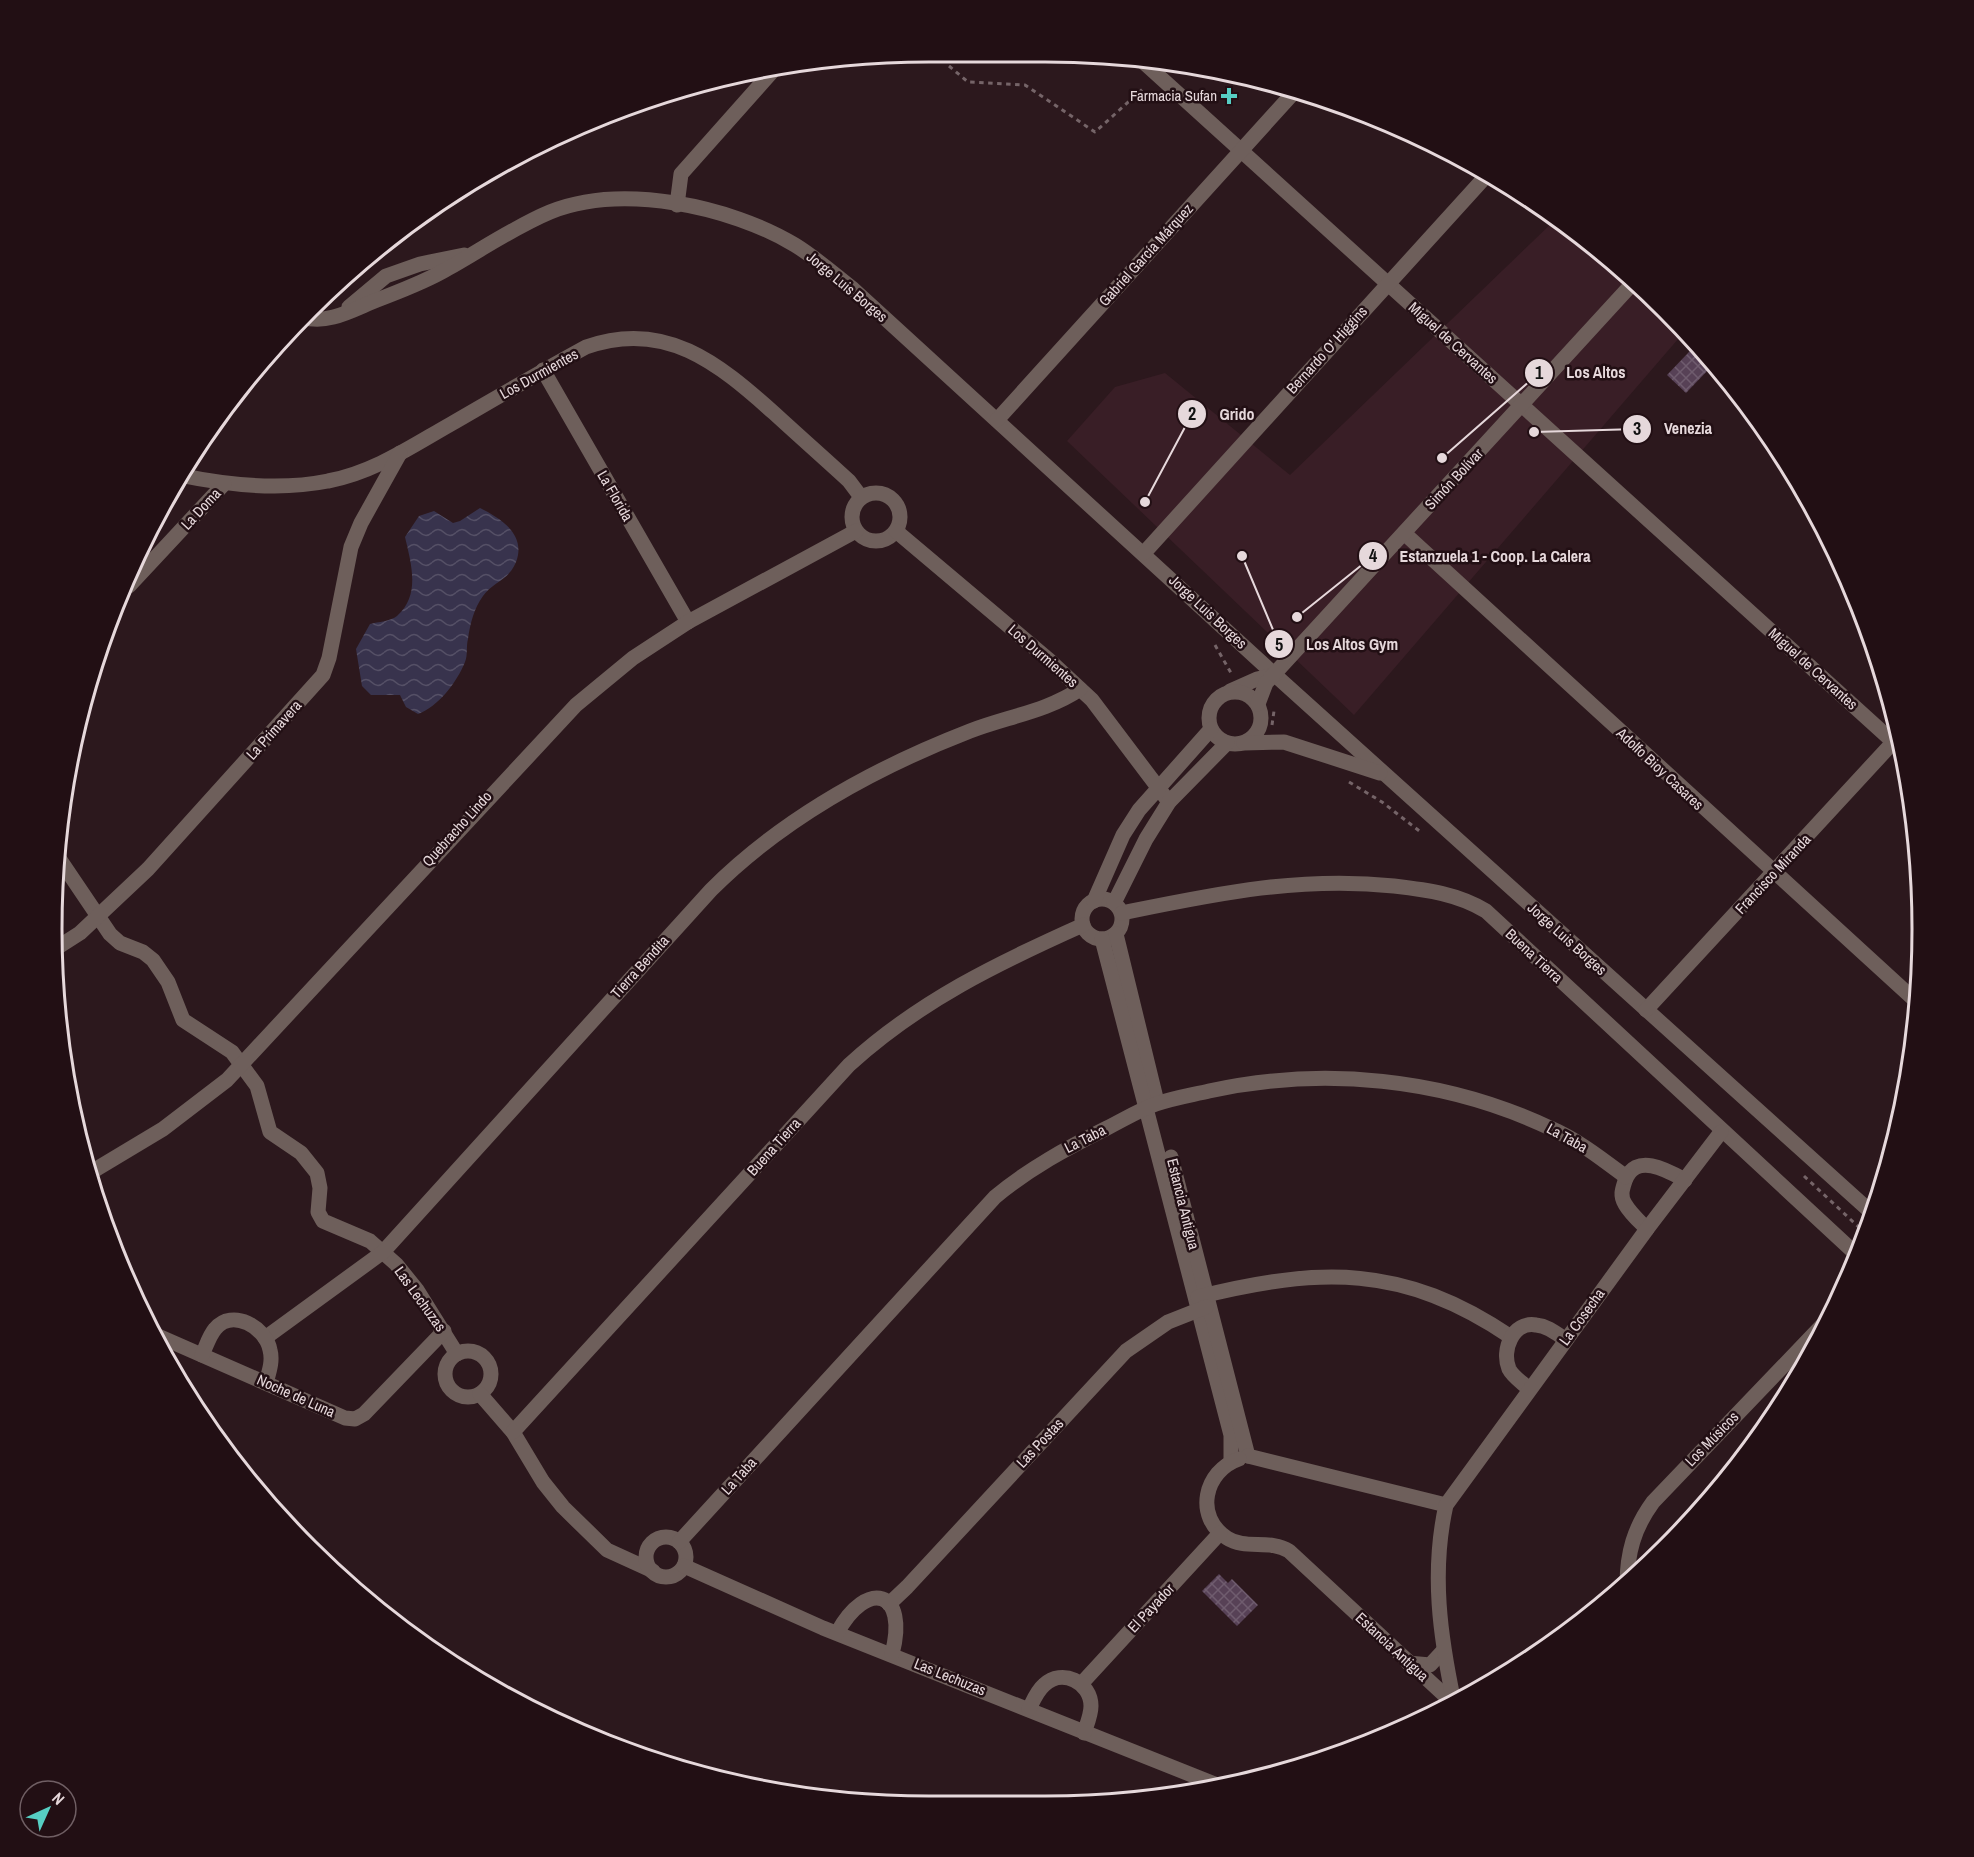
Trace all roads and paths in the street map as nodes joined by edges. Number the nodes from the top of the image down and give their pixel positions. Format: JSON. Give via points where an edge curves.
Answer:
{"nodes":[{"id":1,"x":949,"y":66,"type":"dead end"},
{"id":2,"x":1150,"y":68,"type":"edge"},
{"id":3,"x":1158,"y":76,"type":"junction"},
{"id":4,"x":768,"y":77,"type":"edge"},
{"id":5,"x":1289,"y":97,"type":"edge"},
{"id":6,"x":1240,"y":150,"type":"junction"},
{"id":7,"x":1482,"y":180,"type":"edge"},
{"id":8,"x":677,"y":205,"type":"junction"},
{"id":9,"x":1387,"y":283,"type":"junction"},
{"id":10,"x":1629,"y":288,"type":"edge"},
{"id":11,"x":311,"y":319,"type":"edge"},
{"id":12,"x":543,"y":370,"type":"junction"},
{"id":13,"x":1522,"y":405,"type":"junction"},
{"id":14,"x":997,"y":420,"type":"junction"},
{"id":15,"x":400,"y":453,"type":"junction"},
{"id":16,"x":189,"y":477,"type":"edge"},
{"id":17,"x":224,"y":484,"type":"junction"},
{"id":18,"x":861,"y":497,"type":"junction"},
{"id":19,"x":856,"y":531,"type":"junction"},
{"id":20,"x":896,"y":531,"type":"junction"},
{"id":21,"x":1404,"y":533,"type":"junction"},
{"id":22,"x":1144,"y":553,"type":"junction"},
{"id":23,"x":135,"y":579,"type":"edge"},
{"id":24,"x":688,"y":622,"type":"junction"},
{"id":25,"x":1213,"y":640,"type":"dead end"},
{"id":26,"x":1275,"y":675,"type":"junction"},
{"id":27,"x":1243,"y":684,"type":"junction"},
{"id":28,"x":1080,"y":689,"type":"junction"},
{"id":29,"x":1228,"y":692,"type":"junction"},
{"id":30,"x":1258,"y":701,"type":"junction"},
{"id":31,"x":1211,"y":729,"type":"junction"},
{"id":32,"x":1891,"y":736,"type":"edge"},
{"id":33,"x":1284,"y":742,"type":"junction"},
{"id":34,"x":1227,"y":743,"type":"junction"},
{"id":35,"x":1244,"y":743,"type":"junction"},
{"id":36,"x":1893,"y":746,"type":"edge"},
{"id":37,"x":1387,"y":776,"type":"junction"},
{"id":38,"x":1158,"y":786,"type":"junction"},
{"id":39,"x":1169,"y":802,"type":"junction"},
{"id":40,"x":64,"y":866,"type":"edge"},
{"id":41,"x":1774,"y":873,"type":"junction"},
{"id":42,"x":1094,"y":901,"type":"junction"},
{"id":43,"x":1118,"y":908,"type":"junction"},
{"id":44,"x":98,"y":917,"type":"junction"},
{"id":45,"x":1083,"y":925,"type":"junction"},
{"id":46,"x":1109,"y":937,"type":"junction"},
{"id":47,"x":62,"y":944,"type":"edge"},
{"id":48,"x":1910,"y":996,"type":"edge"},
{"id":49,"x":1646,"y":1010,"type":"junction"},
{"id":50,"x":242,"y":1064,"type":"junction"},
{"id":51,"x":1153,"y":1106,"type":"junction"},
{"id":52,"x":1721,"y":1132,"type":"junction"},
{"id":53,"x":96,"y":1168,"type":"edge"},
{"id":54,"x":1626,"y":1177,"type":"junction"},
{"id":55,"x":1685,"y":1180,"type":"junction"},
{"id":56,"x":1866,"y":1207,"type":"edge"},
{"id":57,"x":1647,"y":1229,"type":"junction"},
{"id":58,"x":1851,"y":1249,"type":"edge"},
{"id":59,"x":383,"y":1252,"type":"junction"},
{"id":60,"x":1202,"y":1302,"type":"junction"},
{"id":61,"x":444,"y":1331,"type":"junction"},
{"id":62,"x":1511,"y":1337,"type":"junction"},
{"id":63,"x":265,"y":1338,"type":"junction"},
{"id":64,"x":166,"y":1339,"type":"edge"},
{"id":65,"x":1566,"y":1340,"type":"junction"},
{"id":66,"x":1808,"y":1341,"type":"edge"},
{"id":67,"x":457,"y":1354,"type":"junction"},
{"id":68,"x":202,"y":1355,"type":"junction"},
{"id":69,"x":266,"y":1383,"type":"junction"},
{"id":70,"x":1529,"y":1389,"type":"junction"},
{"id":71,"x":480,"y":1394,"type":"junction"},
{"id":72,"x":513,"y":1432,"type":"junction"},
{"id":73,"x":1248,"y":1456,"type":"junction"},
{"id":74,"x":1231,"y":1462,"type":"junction"},
{"id":75,"x":1446,"y":1505,"type":"junction"},
{"id":76,"x":1220,"y":1533,"type":"junction"},
{"id":77,"x":679,"y":1542,"type":"junction"},
{"id":78,"x":650,"y":1545,"type":"junction"},
{"id":79,"x":619,"y":1558,"type":"junction"},
{"id":80,"x":684,"y":1566,"type":"junction"},
{"id":81,"x":1628,"y":1570,"type":"edge"},
{"id":82,"x":653,"y":1572,"type":"junction"},
{"id":83,"x":889,"y":1604,"type":"junction"},
{"id":84,"x":837,"y":1633,"type":"junction"},
{"id":85,"x":1443,"y":1650,"type":"junction"},
{"id":86,"x":892,"y":1654,"type":"junction"},
{"id":87,"x":1408,"y":1663,"type":"junction"},
{"id":88,"x":1082,"y":1683,"type":"junction"},
{"id":89,"x":1451,"y":1694,"type":"edge"},
{"id":90,"x":1447,"y":1696,"type":"edge"},
{"id":91,"x":1029,"y":1709,"type":"junction"},
{"id":92,"x":1084,"y":1733,"type":"junction"},
{"id":93,"x":1206,"y":1781,"type":"edge"}],
"edges":[{"from":1,"to":3,"type":"path","via":[[968,82],[1025,85],[1095,132]]},
{"from":2,"to":3,"type":"street","name":"Miguel de Cervantes"},
{"from":3,"to":6,"type":"street","name":"Miguel de Cervantes"},
{"from":4,"to":8,"type":"street","via":[[681,174]]},
{"from":5,"to":6,"type":"street","name":"Gabriel García Márquez"},
{"from":6,"to":9,"type":"street","name":"Miguel de Cervantes"},
{"from":6,"to":14,"type":"street","name":"Gabriel García Márquez"},
{"from":7,"to":9,"type":"street","name":"Bernardo O' Higgins"},
{"from":8,"to":11,"type":"street","name":"Jorge Luis Borges","via":[[618,199],[576,204],[532,220],[425,281],[339,315],[321,321]]},
{"from":8,"to":14,"type":"street","name":"Jorge Luis Borges","via":[[746,222],[795,245],[853,289]]},
{"from":9,"to":13,"type":"street","name":"Miguel de Cervantes"},
{"from":9,"to":22,"type":"street","name":"Bernardo O' Higgins"},
{"from":10,"to":13,"type":"street","name":"Simón Bolívar"},
{"from":12,"to":15,"type":"street","name":"Los Durmientes"},
{"from":12,"to":18,"type":"street","name":"Los Durmientes","via":[[605,340],[631,338],[680,347],[707,358],[730,374],[849,481]]},
{"from":12,"to":24,"type":"street","name":"La Florida"},
{"from":13,"to":21,"type":"street","name":"Simón Bolívar"},
{"from":13,"to":32,"type":"street","name":"Miguel de Cervantes"},
{"from":14,"to":22,"type":"street","name":"Jorge Luis Borges"},
{"from":15,"to":17,"type":"street","name":"Los Durmientes","via":[[372,468],[327,482]]},
{"from":15,"to":44,"type":"street","name":"La Primavera","via":[[360,523],[351,547],[329,658],[322,675],[148,869]]},
{"from":16,"to":17,"type":"street","name":"Los Durmientes"},
{"from":17,"to":23,"type":"street","name":"La Doma"},
{"from":18,"to":19,"type":"street","via":[[851,517]]},
{"from":18,"to":20,"type":"street","via":[[884,493],[896,502],[900,517]]},
{"from":19,"to":20,"type":"street","via":[[875,541]]},
{"from":19,"to":24,"type":"street","name":"Quebracho Lindo"},
{"from":20,"to":28,"type":"street","name":"Los Durmientes"},
{"from":21,"to":26,"type":"street","name":"Simón Bolívar"},
{"from":21,"to":41,"type":"street","name":"Adolfo Bioy Casares"},
{"from":22,"to":26,"type":"street","name":"Jorge Luis Borges"},
{"from":24,"to":50,"type":"street","name":"Quebracho Lindo","via":[[633,658],[576,705]]},
{"from":25,"to":27,"type":"path","via":[[1226,669]]},
{"from":26,"to":27,"type":"street"},
{"from":26,"to":30,"type":"street","name":"Simón Bolívar","via":[[1266,683]]},
{"from":26,"to":37,"type":"street","name":"Jorge Luis Borges"},
{"from":27,"to":29,"type":"street"},
{"from":28,"to":38,"type":"street","name":"Los Durmientes","via":[[1111,722]]},
{"from":28,"to":59,"type":"street","name":"Tierra Bendita","via":[[1064,701],[971,731],[877,774],[804,816],[750,854],[711,890]]},
{"from":29,"to":30,"type":"street","via":[[1245,693]]},
{"from":29,"to":31,"type":"street","via":[[1213,702],[1209,711]]},
{"from":30,"to":33,"type":"path","via":[[1274,711],[1272,726]]},
{"from":30,"to":35,"type":"street","via":[[1260,726],[1257,734]]},
{"from":31,"to":34,"type":"street"},
{"from":31,"to":38,"type":"street"},
{"from":33,"to":35,"type":"street"},
{"from":33,"to":37,"type":"street"},
{"from":34,"to":35,"type":"street"},
{"from":34,"to":39,"type":"street"},
{"from":36,"to":41,"type":"street","name":"Francisco Miranda"},
{"from":37,"to":49,"type":"street","name":"Jorge Luis Borges"},
{"from":38,"to":39,"type":"street","name":"Los Durmientes"},
{"from":38,"to":42,"type":"street","via":[[1123,835]]},
{"from":39,"to":43,"type":"street","via":[[1146,839]]},
{"from":40,"to":44,"type":"street","name":"Las Lechuzas"},
{"from":41,"to":48,"type":"street","name":"Adolfo Bioy Casares"},
{"from":41,"to":49,"type":"street","name":"Francisco Miranda"},
{"from":42,"to":43,"type":"street","via":[[1104,899]]},
{"from":42,"to":45,"type":"street","via":[[1085,908]]},
{"from":43,"to":46,"type":"street","via":[[1122,924]]},
{"from":43,"to":52,"type":"street","name":"Buena Tierra","via":[[1241,889],[1329,882],[1427,890],[1471,902],[1486,911]]},
{"from":44,"to":47,"type":"street","name":"La Primavera"},
{"from":44,"to":50,"type":"street","name":"Las Lechuzas","via":[[120,942],[143,952],[159,966],[183,1020],[222,1044]]},
{"from":45,"to":46,"type":"street","via":[[1090,935]]},
{"from":45,"to":72,"type":"street","name":"Buena Tierra","via":[[963,982],[874,1042]]},
{"from":46,"to":51,"type":"street","name":"Estancia Antigua"},
{"from":49,"to":56,"type":"street","name":"Jorge Luis Borges"},
{"from":50,"to":53,"type":"street","name":"Quebracho Lindo","via":[[200,1103]]},
{"from":50,"to":59,"type":"street","name":"Las Lechuzas","via":[[262,1097],[270,1132],[302,1153],[316,1173],[320,1188],[318,1212],[323,1221],[356,1233]]},
{"from":51,"to":54,"type":"street","name":"La Taba","via":[[1265,1081],[1340,1078],[1392,1082],[1445,1091],[1518,1114],[1561,1134]]},
{"from":51,"to":60,"type":"street","name":"Estancia Antigua"},
{"from":51,"to":77,"type":"street","name":"La Taba","via":[[1054,1155],[995,1197]]},
{"from":52,"to":55,"type":"street","name":"La Cosecha"},
{"from":52,"to":58,"type":"street","name":"Buena Tierra"},
{"from":54,"to":55,"type":"street","via":[[1636,1167],[1648,1165],[1659,1166]]},
{"from":54,"to":57,"type":"street","via":[[1621,1192],[1624,1203]]},
{"from":55,"to":57,"type":"street","name":"La Cosecha"},
{"from":57,"to":65,"type":"street","name":"La Cosecha"},
{"from":59,"to":61,"type":"street","name":"Las Lechuzas","via":[[408,1278]]},
{"from":59,"to":63,"type":"street","name":"Tierra Bendita"},
{"from":60,"to":62,"type":"street","name":"Las Postas","via":[[1271,1281],[1318,1277],[1395,1282],[1483,1318]]},
{"from":60,"to":73,"type":"street","name":"Estancia Antigua"},
{"from":60,"to":74,"type":"street","name":"Estancia Antigua","via":[[1231,1435]]},
{"from":60,"to":83,"type":"street","name":"Las Postas","via":[[1126,1351]]},
{"from":61,"to":67,"type":"street","name":"Las Lechuzas"},
{"from":61,"to":69,"type":"street","name":"Noche de Luna","via":[[355,1419]]},
{"from":62,"to":65,"type":"street","via":[[1525,1325],[1534,1324]]},
{"from":62,"to":70,"type":"street","via":[[1509,1367]]},
{"from":63,"to":68,"type":"street","via":[[244,1321],[223,1323],[215,1329]]},
{"from":63,"to":69,"type":"street","via":[[270,1349]]},
{"from":64,"to":68,"type":"street","name":"Noche de Luna"},
{"from":65,"to":70,"type":"street","name":"La Cosecha"},
{"from":66,"to":81,"type":"street","name":"Los Músicos","via":[[1653,1502],[1636,1529]]},
{"from":67,"to":71,"type":"street","via":[[472,1352],[489,1366],[489,1381]]},
{"from":67,"to":71,"type":"street","via":[[445,1371],[448,1386],[459,1396]]},
{"from":68,"to":69,"type":"street","name":"Noche de Luna"},
{"from":70,"to":75,"type":"street","name":"La Cosecha"},
{"from":71,"to":72,"type":"street"},
{"from":72,"to":79,"type":"street","via":[[543,1482],[563,1506]]},
{"from":73,"to":74,"type":"street"},
{"from":73,"to":75,"type":"street"},
{"from":74,"to":76,"type":"street","via":[[1212,1483],[1206,1498],[1209,1519]]},
{"from":75,"to":85,"type":"street","name":"La Cosecha","via":[[1437,1570]]},
{"from":76,"to":87,"type":"street","name":"Estancia Antigua","via":[[1236,1541],[1278,1544],[1289,1551]]},
{"from":76,"to":88,"type":"street","name":"El Payador"},
{"from":77,"to":78,"type":"street","via":[[668,1537]]},
{"from":77,"to":80,"type":"street","via":[[686,1553]]},
{"from":78,"to":79,"type":"street","via":[[636,1555]]},
{"from":78,"to":82,"type":"street","via":[[647,1562]]},
{"from":79,"to":82,"type":"street"},
{"from":80,"to":82,"type":"street","via":[[670,1577]]},
{"from":80,"to":84,"type":"street","name":"Las Lechuzas"},
{"from":83,"to":84,"type":"street","via":[[881,1599],[862,1601]]},
{"from":83,"to":86,"type":"street","via":[[898,1623]]},
{"from":84,"to":86,"type":"street","name":"Las Lechuzas"},
{"from":85,"to":87,"type":"street","via":[[1430,1665]]},
{"from":85,"to":89,"type":"street","name":"La Cosecha"},
{"from":86,"to":91,"type":"street","name":"Las Lechuzas"},
{"from":87,"to":90,"type":"street","name":"Estancia Antigua"},
{"from":88,"to":91,"type":"street","via":[[1056,1678],[1045,1684]]},
{"from":88,"to":92,"type":"street","via":[[1091,1705]]},
{"from":91,"to":92,"type":"street","name":"Las Lechuzas"},
{"from":92,"to":93,"type":"street","name":"Las Lechuzas"}]}
